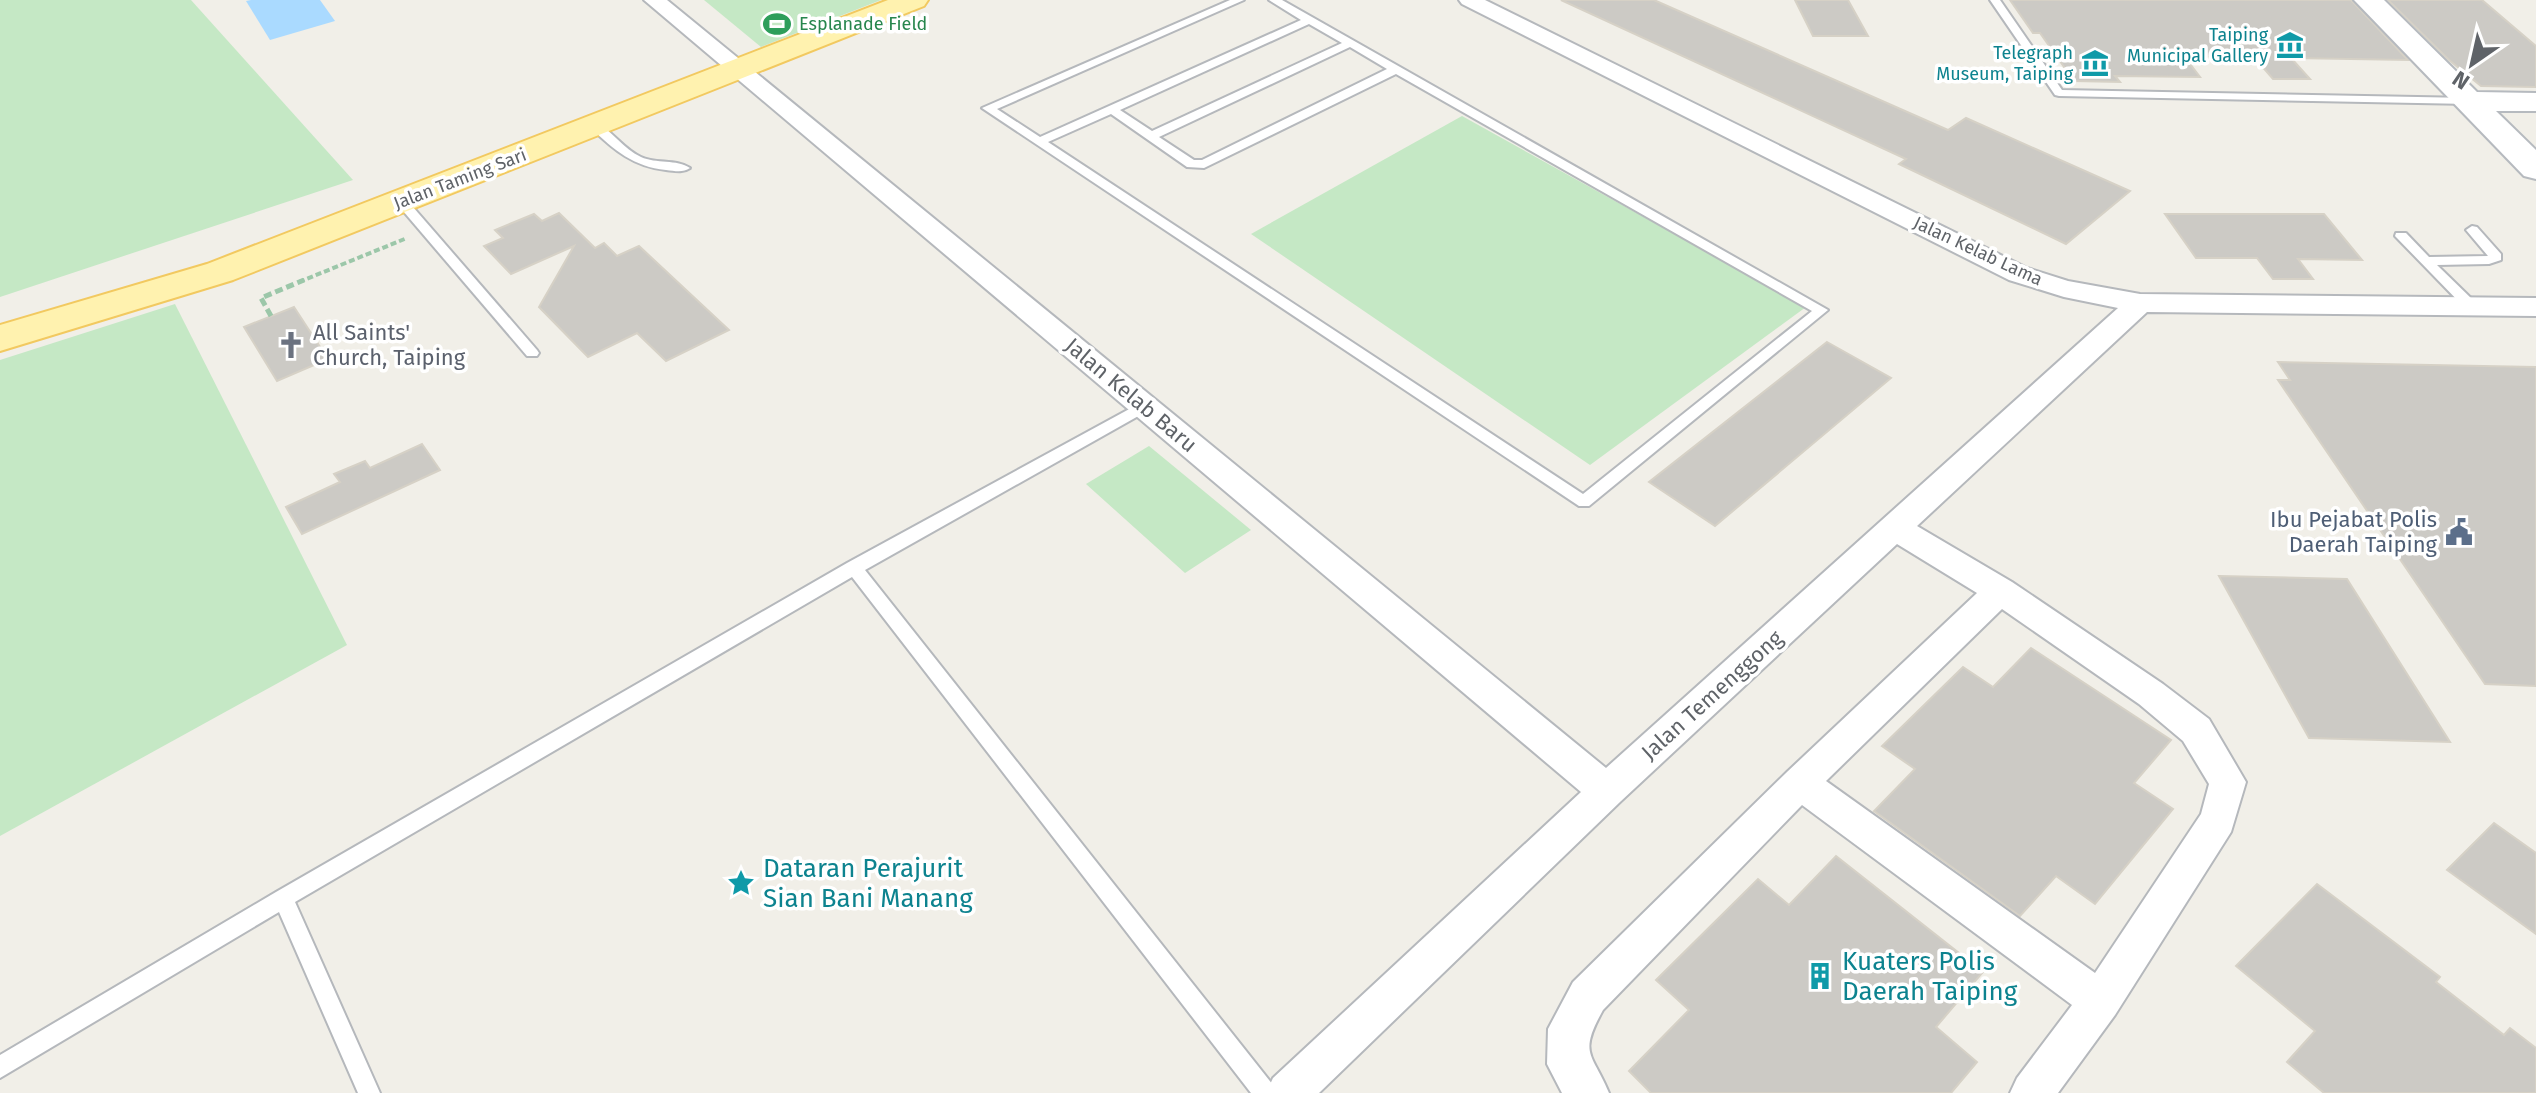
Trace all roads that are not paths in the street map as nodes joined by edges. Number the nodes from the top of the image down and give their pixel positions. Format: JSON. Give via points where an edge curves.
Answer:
{"nodes":[{"id":1,"x":654,"y":0,"type":"edge"},
{"id":2,"x":914,"y":0,"type":"edge"},
{"id":3,"x":1239,"y":0,"type":"edge"},
{"id":4,"x":1274,"y":0,"type":"edge"},
{"id":5,"x":1469,"y":0,"type":"edge"},
{"id":6,"x":1995,"y":0,"type":"edge"},
{"id":7,"x":2368,"y":0,"type":"edge"},
{"id":8,"x":1309,"y":20,"type":"junction"},
{"id":9,"x":1350,"y":43,"type":"junction"},
{"id":10,"x":740,"y":69,"type":"junction"},
{"id":11,"x":1396,"y":69,"type":"junction"},
{"id":12,"x":2470,"y":101,"type":"junction"},
{"id":13,"x":2536,"y":102,"type":"edge"},
{"id":14,"x":1113,"y":110,"type":"junction"},
{"id":15,"x":595,"y":126,"type":"junction"},
{"id":16,"x":1151,"y":136,"type":"junction"},
{"id":17,"x":1039,"y":142,"type":"junction"},
{"id":18,"x":684,"y":168,"type":"dead end"},
{"id":19,"x":2536,"y":169,"type":"edge"},
{"id":20,"x":402,"y":202,"type":"junction"},
{"id":21,"x":2472,"y":230,"type":"dead end"},
{"id":22,"x":2401,"y":236,"type":"dead end"},
{"id":23,"x":2426,"y":261,"type":"junction"},
{"id":24,"x":2140,"y":303,"type":"junction"},
{"id":25,"x":2470,"y":305,"type":"junction"},
{"id":26,"x":2536,"y":307,"type":"edge"},
{"id":27,"x":0,"y":338,"type":"edge"},
{"id":28,"x":532,"y":353,"type":"dead end"},
{"id":29,"x":1144,"y":406,"type":"junction"},
{"id":30,"x":1896,"y":528,"type":"junction"},
{"id":31,"x":853,"y":567,"type":"junction"},
{"id":32,"x":2000,"y":591,"type":"junction"},
{"id":33,"x":1800,"y":783,"type":"junction"},
{"id":34,"x":1607,"y":791,"type":"junction"},
{"id":35,"x":283,"y":898,"type":"junction"},
{"id":36,"x":2100,"y":1001,"type":"junction"},
{"id":37,"x":0,"y":1067,"type":"edge"},
{"id":38,"x":369,"y":1093,"type":"edge"},
{"id":39,"x":1265,"y":1093,"type":"edge"},
{"id":40,"x":1288,"y":1093,"type":"edge"},
{"id":41,"x":1587,"y":1093,"type":"edge"},
{"id":42,"x":2032,"y":1093,"type":"edge"}],
"edges":[{"from":1,"to":10,"type":"street","name":"Jalan Kelab Baru"},
{"from":2,"to":10,"type":"main road","name":"Jalan Taming Sari"},
{"from":3,"to":17,"type":"lane","via":[[988,108]]},
{"from":4,"to":8,"type":"lane"},
{"from":5,"to":24,"type":"street","name":"Jalan Kelab Lama","via":[[2018,274]]},
{"from":6,"to":12,"type":"lane","via":[[2059,93]]},
{"from":7,"to":12,"type":"main road"},
{"from":8,"to":9,"type":"lane"},
{"from":8,"to":14,"type":"lane"},
{"from":9,"to":11,"type":"lane"},
{"from":9,"to":16,"type":"lane"},
{"from":10,"to":15,"type":"main road","name":"Jalan Taming Sari"},
{"from":10,"to":29,"type":"street","name":"Jalan Kelab Baru"},
{"from":11,"to":16,"type":"lane","via":[[1204,164],[1191,164]]},
{"from":11,"to":17,"type":"lane","via":[[1821,310],[1584,502]]},
{"from":12,"to":13,"type":"main road"},
{"from":12,"to":19,"type":"main road"},
{"from":14,"to":16,"type":"lane"},
{"from":14,"to":17,"type":"lane"},
{"from":15,"to":18,"type":"lane","via":[[631,159]]},
{"from":15,"to":20,"type":"main road","name":"Jalan Taming Sari"},
{"from":20,"to":27,"type":"main road","name":"Jalan Taming Sari","via":[[220,272]]},
{"from":20,"to":28,"type":"lane"},
{"from":21,"to":23,"type":"lane","via":[[2496,257]]},
{"from":22,"to":23,"type":"lane"},
{"from":23,"to":25,"type":"lane"},
{"from":24,"to":25,"type":"street","name":"Jalan Kelab Lama"},
{"from":24,"to":30,"type":"street","name":"Jalan Temenggong"},
{"from":25,"to":26,"type":"street","name":"Jalan Kelab Lama"},
{"from":29,"to":31,"type":"lane"},
{"from":29,"to":34,"type":"street","name":"Jalan Kelab Baru"},
{"from":30,"to":32,"type":"street"},
{"from":30,"to":34,"type":"street","name":"Jalan Temenggong"},
{"from":31,"to":35,"type":"lane"},
{"from":31,"to":39,"type":"lane"},
{"from":32,"to":33,"type":"street"},
{"from":32,"to":36,"type":"street","via":[[2196,730],[2228,782],[2218,820]]},
{"from":33,"to":36,"type":"street"},
{"from":33,"to":41,"type":"street","via":[[1588,996],[1569,1029],[1568,1064]]},
{"from":34,"to":40,"type":"street","name":"Jalan Temenggong"},
{"from":35,"to":37,"type":"lane"},
{"from":35,"to":38,"type":"lane"},
{"from":36,"to":42,"type":"street"}]}
